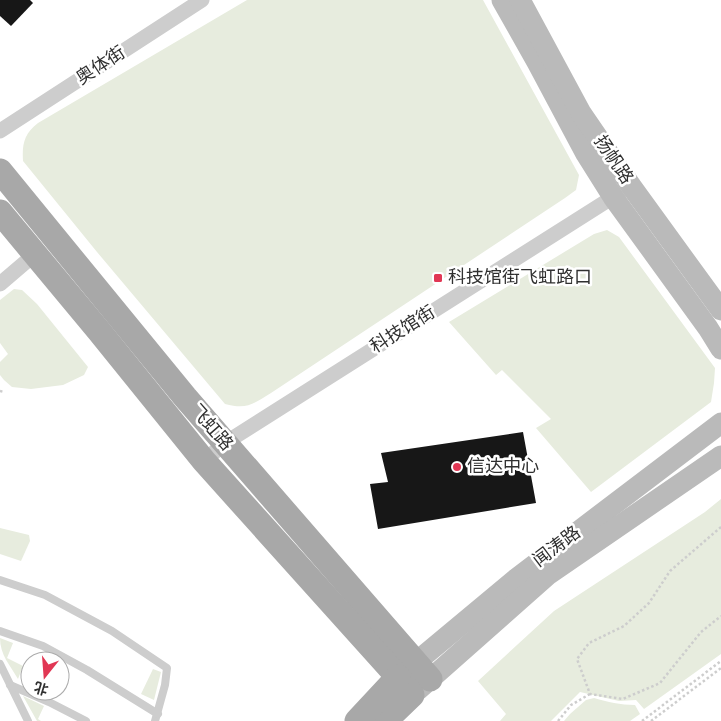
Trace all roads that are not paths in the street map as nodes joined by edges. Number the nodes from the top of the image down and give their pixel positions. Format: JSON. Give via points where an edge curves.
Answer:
{"nodes":[{"id":1,"x":202,"y":0,"type":"edge"},
{"id":2,"x":502,"y":0,"type":"edge"},
{"id":3,"x":520,"y":0,"type":"edge"},
{"id":4,"x":0,"y":131,"type":"edge"},
{"id":5,"x":0,"y":170,"type":"edge"},
{"id":6,"x":622,"y":191,"type":"junction"},
{"id":7,"x":0,"y":212,"type":"edge"},
{"id":8,"x":35,"y":254,"type":"junction"},
{"id":9,"x":0,"y":284,"type":"edge"},
{"id":10,"x":721,"y":310,"type":"edge"},
{"id":11,"x":721,"y":349,"type":"edge"},
{"id":12,"x":721,"y":423,"type":"edge"},
{"id":13,"x":224,"y":443,"type":"junction"},
{"id":14,"x":721,"y":456,"type":"edge"},
{"id":15,"x":204,"y":461,"type":"junction"},
{"id":16,"x":0,"y":580,"type":"edge"},
{"id":17,"x":0,"y":631,"type":"edge"},
{"id":18,"x":0,"y":664,"type":"edge"},
{"id":19,"x":414,"y":678,"type":"junction"},
{"id":20,"x":10,"y":685,"type":"junction"},
{"id":21,"x":156,"y":717,"type":"edge"},
{"id":22,"x":28,"y":721,"type":"edge"},
{"id":23,"x":86,"y":721,"type":"edge"},
{"id":24,"x":357,"y":721,"type":"edge"},
{"id":25,"x":385,"y":721,"type":"edge"}],
"edges":[{"from":1,"to":4,"type":"street","name":"奥体街"},
{"from":2,"to":6,"type":"main road","via":[[586,154]]},
{"from":3,"to":6,"type":"main road","name":"扬帆路"},
{"from":5,"to":13,"type":"main road","name":"飞虹路"},
{"from":6,"to":10,"type":"main road","name":"扬帆路"},
{"from":6,"to":11,"type":"main road"},
{"from":6,"to":13,"type":"street","name":"科技馆街"},
{"from":7,"to":8,"type":"main road","name":"飞虹路"},
{"from":8,"to":9,"type":"street"},
{"from":8,"to":15,"type":"main road","name":"飞虹路"},
{"from":12,"to":19,"type":"main road","name":"闻涛路","via":[[516,578]]},
{"from":13,"to":15,"type":"street","name":"科技馆街"},
{"from":13,"to":19,"type":"main road","name":"飞虹路"},
{"from":14,"to":19,"type":"main road","name":"闻涛路","via":[[549,574]]},
{"from":15,"to":19,"type":"main road","name":"飞虹路"},
{"from":16,"to":21,"type":"lane","via":[[45,595],[112,631],[167,668]]},
{"from":17,"to":21,"type":"lane","via":[[43,646],[87,670]]},
{"from":18,"to":20,"type":"lane"},
{"from":19,"to":24,"type":"main road"},
{"from":19,"to":25,"type":"main road"},
{"from":20,"to":22,"type":"lane"},
{"from":20,"to":23,"type":"lane"}]}
